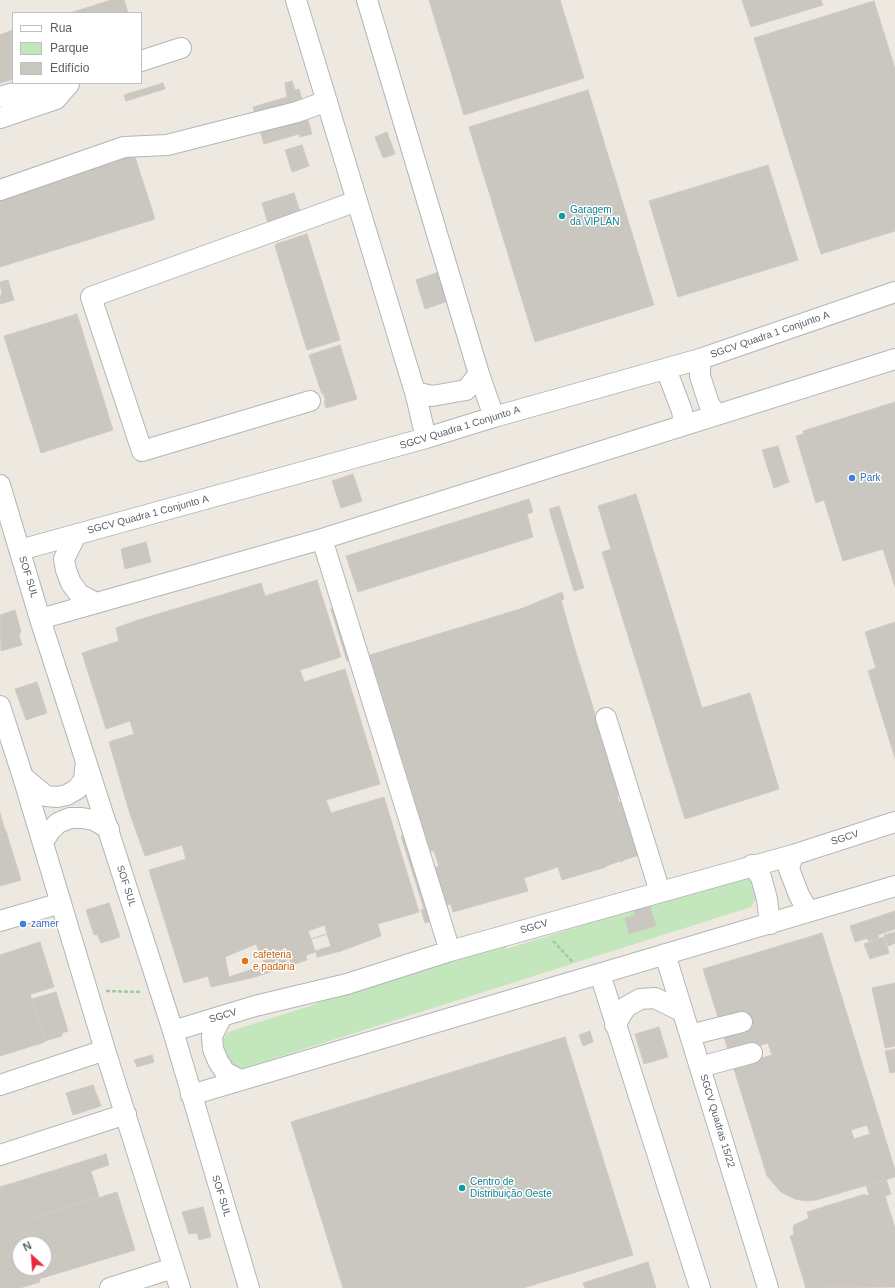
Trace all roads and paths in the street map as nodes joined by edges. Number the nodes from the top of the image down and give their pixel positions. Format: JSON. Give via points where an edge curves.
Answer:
{"nodes":[{"id":1,"x":296,"y":0,"type":"edge"},
{"id":2,"x":367,"y":0,"type":"edge"},
{"id":3,"x":181,"y":48,"type":"dead end"},
{"id":4,"x":142,"y":61,"type":"edge"},
{"id":5,"x":56,"y":84,"type":"edge"},
{"id":6,"x":60,"y":84,"type":"edge"},
{"id":7,"x":0,"y":97,"type":"edge"},
{"id":8,"x":326,"y":101,"type":"junction"},
{"id":9,"x":0,"y":118,"type":"edge"},
{"id":10,"x":0,"y":190,"type":"edge"},
{"id":11,"x":357,"y":201,"type":"junction"},
{"id":12,"x":895,"y":292,"type":"edge"},
{"id":13,"x":700,"y":359,"type":"junction"},
{"id":14,"x":895,"y":359,"type":"edge"},
{"id":15,"x":666,"y":369,"type":"junction"},
{"id":16,"x":479,"y":374,"type":"junction"},
{"id":17,"x":415,"y":392,"type":"junction"},
{"id":18,"x":310,"y":401,"type":"dead end"},
{"id":19,"x":717,"y":415,"type":"junction"},
{"id":20,"x":494,"y":417,"type":"junction"},
{"id":21,"x":684,"y":426,"type":"junction"},
{"id":22,"x":426,"y":438,"type":"junction"},
{"id":23,"x":0,"y":485,"type":"edge"},
{"id":24,"x":76,"y":535,"type":"junction"},
{"id":25,"x":322,"y":539,"type":"junction"},
{"id":26,"x":20,"y":550,"type":"junction"},
{"id":27,"x":96,"y":603,"type":"junction"},
{"id":28,"x":40,"y":619,"type":"junction"},
{"id":29,"x":0,"y":706,"type":"edge"},
{"id":30,"x":606,"y":718,"type":"dead end"},
{"id":31,"x":5,"y":738,"type":"edge"},
{"id":32,"x":86,"y":761,"type":"junction"},
{"id":33,"x":24,"y":777,"type":"junction"},
{"id":34,"x":895,"y":822,"type":"edge"},
{"id":35,"x":108,"y":829,"type":"junction"},
{"id":36,"x":44,"y":842,"type":"junction"},
{"id":37,"x":793,"y":855,"type":"junction"},
{"id":38,"x":752,"y":865,"type":"junction"},
{"id":39,"x":895,"y":886,"type":"edge"},
{"id":40,"x":660,"y":892,"type":"junction"},
{"id":41,"x":60,"y":903,"type":"junction"},
{"id":42,"x":808,"y":911,"type":"junction"},
{"id":43,"x":0,"y":921,"type":"edge"},
{"id":44,"x":770,"y":924,"type":"junction"},
{"id":45,"x":539,"y":926,"type":"junction"},
{"id":46,"x":450,"y":951,"type":"junction"},
{"id":47,"x":665,"y":954,"type":"junction"},
{"id":48,"x":593,"y":976,"type":"junction"},
{"id":49,"x":88,"y":991,"type":"junction"},
{"id":50,"x":160,"y":992,"type":"junction"},
{"id":51,"x":683,"y":1012,"type":"junction"},
{"id":52,"x":222,"y":1016,"type":"junction"},
{"id":53,"x":742,"y":1022,"type":"dead end"},
{"id":54,"x":615,"y":1025,"type":"junction"},
{"id":55,"x":173,"y":1032,"type":"junction"},
{"id":56,"x":690,"y":1035,"type":"junction"},
{"id":57,"x":105,"y":1050,"type":"junction"},
{"id":58,"x":752,"y":1053,"type":"dead end"},
{"id":59,"x":700,"y":1067,"type":"junction"},
{"id":60,"x":240,"y":1080,"type":"junction"},
{"id":61,"x":0,"y":1085,"type":"edge"},
{"id":62,"x":191,"y":1095,"type":"junction"},
{"id":63,"x":126,"y":1114,"type":"junction"},
{"id":64,"x":0,"y":1155,"type":"edge"},
{"id":65,"x":173,"y":1268,"type":"junction"},
{"id":66,"x":249,"y":1287,"type":"edge"},
{"id":67,"x":110,"y":1288,"type":"edge"},
{"id":68,"x":180,"y":1288,"type":"edge"},
{"id":69,"x":700,"y":1288,"type":"edge"},
{"id":70,"x":768,"y":1288,"type":"edge"}],
"edges":[{"from":1,"to":8,"type":"street"},
{"from":2,"to":16,"type":"street"},
{"from":3,"to":4,"type":"street"},
{"from":5,"to":7,"type":"street"},
{"from":6,"to":9,"type":"street","via":[[56,99]]},
{"from":8,"to":10,"type":"street","via":[[297,112],[167,145],[124,147]]},
{"from":8,"to":11,"type":"street"},
{"from":11,"to":17,"type":"street"},
{"from":11,"to":18,"type":"street","via":[[91,297],[142,451]]},
{"from":12,"to":13,"type":"street","name":"SGCV Quadra 1 Conjunto A"},
{"from":13,"to":15,"type":"street","name":"SGCV Quadra 1 Conjunto A"},
{"from":13,"to":19,"type":"street","via":[[700,376],[709,404]]},
{"from":14,"to":19,"type":"street"},
{"from":15,"to":20,"type":"street","name":"SGCV Quadra 1 Conjunto A"},
{"from":15,"to":21,"type":"street","via":[[682,411]]},
{"from":16,"to":17,"type":"street","via":[[466,390],[432,396]]},
{"from":16,"to":20,"type":"street"},
{"from":17,"to":22,"type":"street"},
{"from":19,"to":21,"type":"street"},
{"from":20,"to":22,"type":"street","name":"SGCV Quadra 1 Conjunto A"},
{"from":21,"to":25,"type":"street"},
{"from":22,"to":24,"type":"street","name":"SGCV Quadra 1 Conjunto A"},
{"from":23,"to":26,"type":"street","name":"SOF SUL"},
{"from":24,"to":26,"type":"street","name":"SGCV Quadra 1 Conjunto A"},
{"from":24,"to":27,"type":"street","via":[[64,559],[66,570],[70,583],[78,594]]},
{"from":25,"to":27,"type":"street"},
{"from":25,"to":46,"type":"street"},
{"from":26,"to":28,"type":"street","name":"SOF SUL"},
{"from":27,"to":28,"type":"street"},
{"from":28,"to":32,"type":"street","name":"SOF SUL"},
{"from":29,"to":31,"type":"street"},
{"from":30,"to":40,"type":"street"},
{"from":31,"to":33,"type":"street"},
{"from":32,"to":33,"type":"street","via":[[84,780],[77,789],[67,795],[46,796]]},
{"from":32,"to":35,"type":"street","name":"SOF SUL"},
{"from":33,"to":36,"type":"street"},
{"from":34,"to":37,"type":"street","name":"SGCV"},
{"from":35,"to":36,"type":"street","via":[[94,820],[70,818],[58,823]]},
{"from":35,"to":50,"type":"street","name":"SOF SUL"},
{"from":36,"to":41,"type":"street"},
{"from":37,"to":38,"type":"street","name":"SGCV"},
{"from":37,"to":42,"type":"street","via":[[788,869]]},
{"from":38,"to":40,"type":"street","name":"SGCV"},
{"from":38,"to":44,"type":"street","via":[[761,877]]},
{"from":39,"to":42,"type":"street"},
{"from":40,"to":45,"type":"street","name":"SGCV"},
{"from":41,"to":43,"type":"street"},
{"from":41,"to":49,"type":"street"},
{"from":42,"to":44,"type":"street"},
{"from":44,"to":47,"type":"street"},
{"from":45,"to":46,"type":"street","name":"SGCV"},
{"from":45,"to":48,"type":"path"},
{"from":46,"to":52,"type":"street","name":"SGCV","via":[[347,984]]},
{"from":47,"to":48,"type":"street"},
{"from":47,"to":51,"type":"street","name":"SGCV Quadras 15/22"},
{"from":48,"to":54,"type":"street"},
{"from":48,"to":60,"type":"street"},
{"from":49,"to":50,"type":"path"},
{"from":49,"to":57,"type":"street"},
{"from":50,"to":55,"type":"street","name":"SOF SUL"},
{"from":51,"to":54,"type":"street","via":[[655,998],[640,998],[626,1007]]},
{"from":51,"to":56,"type":"street","name":"SGCV Quadras 15/22"},
{"from":52,"to":55,"type":"street","name":"SGCV"},
{"from":52,"to":60,"type":"street","via":[[212,1036],[213,1049],[225,1072]]},
{"from":53,"to":56,"type":"street"},
{"from":54,"to":69,"type":"street"},
{"from":55,"to":62,"type":"street","name":"SOF SUL"},
{"from":56,"to":59,"type":"street","name":"SGCV Quadras 15/22"},
{"from":57,"to":61,"type":"street"},
{"from":57,"to":63,"type":"street"},
{"from":58,"to":59,"type":"street"},
{"from":59,"to":70,"type":"street","name":"SGCV Quadras 15/22"},
{"from":60,"to":62,"type":"street"},
{"from":62,"to":66,"type":"street","name":"SOF SUL"},
{"from":63,"to":64,"type":"street"},
{"from":63,"to":65,"type":"street"},
{"from":65,"to":67,"type":"street"},
{"from":65,"to":68,"type":"street"}]}
